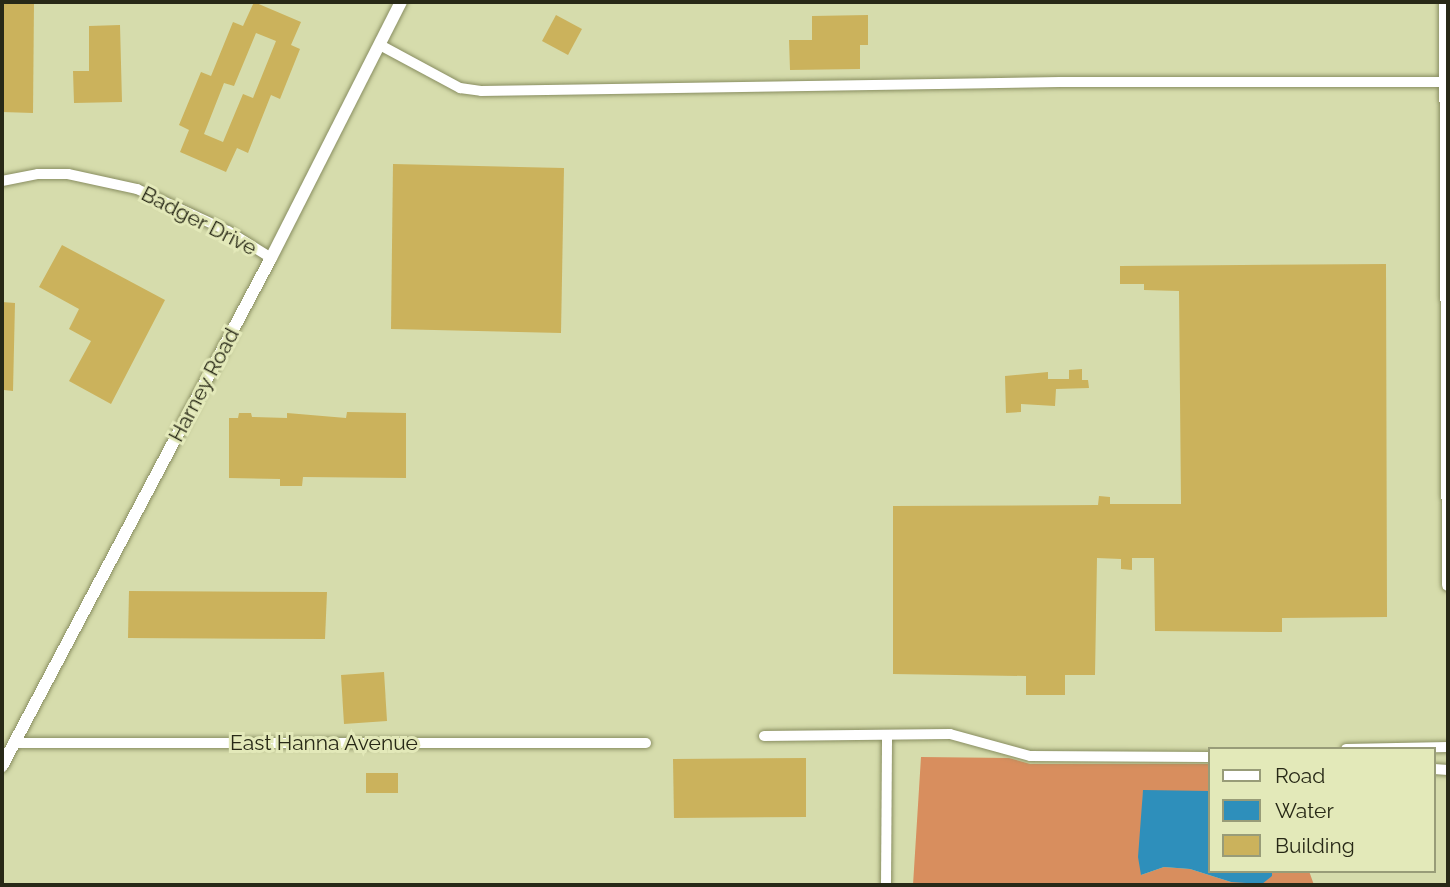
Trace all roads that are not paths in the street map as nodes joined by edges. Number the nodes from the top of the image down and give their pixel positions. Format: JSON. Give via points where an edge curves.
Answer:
{"nodes":[{"id":1,"x":401,"y":2,"type":"edge"},
{"id":2,"x":1444,"y":2,"type":"edge"},
{"id":3,"x":380,"y":45,"type":"junction"},
{"id":4,"x":1445,"y":82,"type":"junction"},
{"id":5,"x":2,"y":181,"type":"edge"},
{"id":6,"x":271,"y":258,"type":"junction"},
{"id":7,"x":1447,"y":317,"type":"edge"},
{"id":8,"x":1447,"y":332,"type":"edge"},
{"id":9,"x":1448,"y":585,"type":"edge"},
{"id":10,"x":887,"y":735,"type":"junction"},
{"id":11,"x":764,"y":736,"type":"dead end"},
{"id":12,"x":7,"y":743,"type":"edge"},
{"id":13,"x":646,"y":743,"type":"dead end"},
{"id":14,"x":1208,"y":757,"type":"edge"},
{"id":15,"x":2,"y":766,"type":"edge"},
{"id":16,"x":886,"y":885,"type":"edge"}],
"edges":[{"from":1,"to":3,"type":"street","name":"Harney Road"},
{"from":2,"to":4,"type":"street"},
{"from":3,"to":4,"type":"street","via":[[460,88],[481,91],[1060,82]]},
{"from":3,"to":6,"type":"street","name":"Harney Road"},
{"from":4,"to":7,"type":"street"},
{"from":5,"to":6,"type":"street","name":"Badger Drive","via":[[68,174],[138,189],[228,231]]},
{"from":6,"to":12,"type":"street","name":"Harney Road"},
{"from":7,"to":8,"type":"street"},
{"from":8,"to":9,"type":"street"},
{"from":10,"to":11,"type":"street"},
{"from":10,"to":14,"type":"street","via":[[950,734],[1030,756]]},
{"from":10,"to":16,"type":"street"},
{"from":12,"to":13,"type":"street","name":"East Hanna Avenue"},
{"from":12,"to":15,"type":"street","name":"Harney Road"}]}
